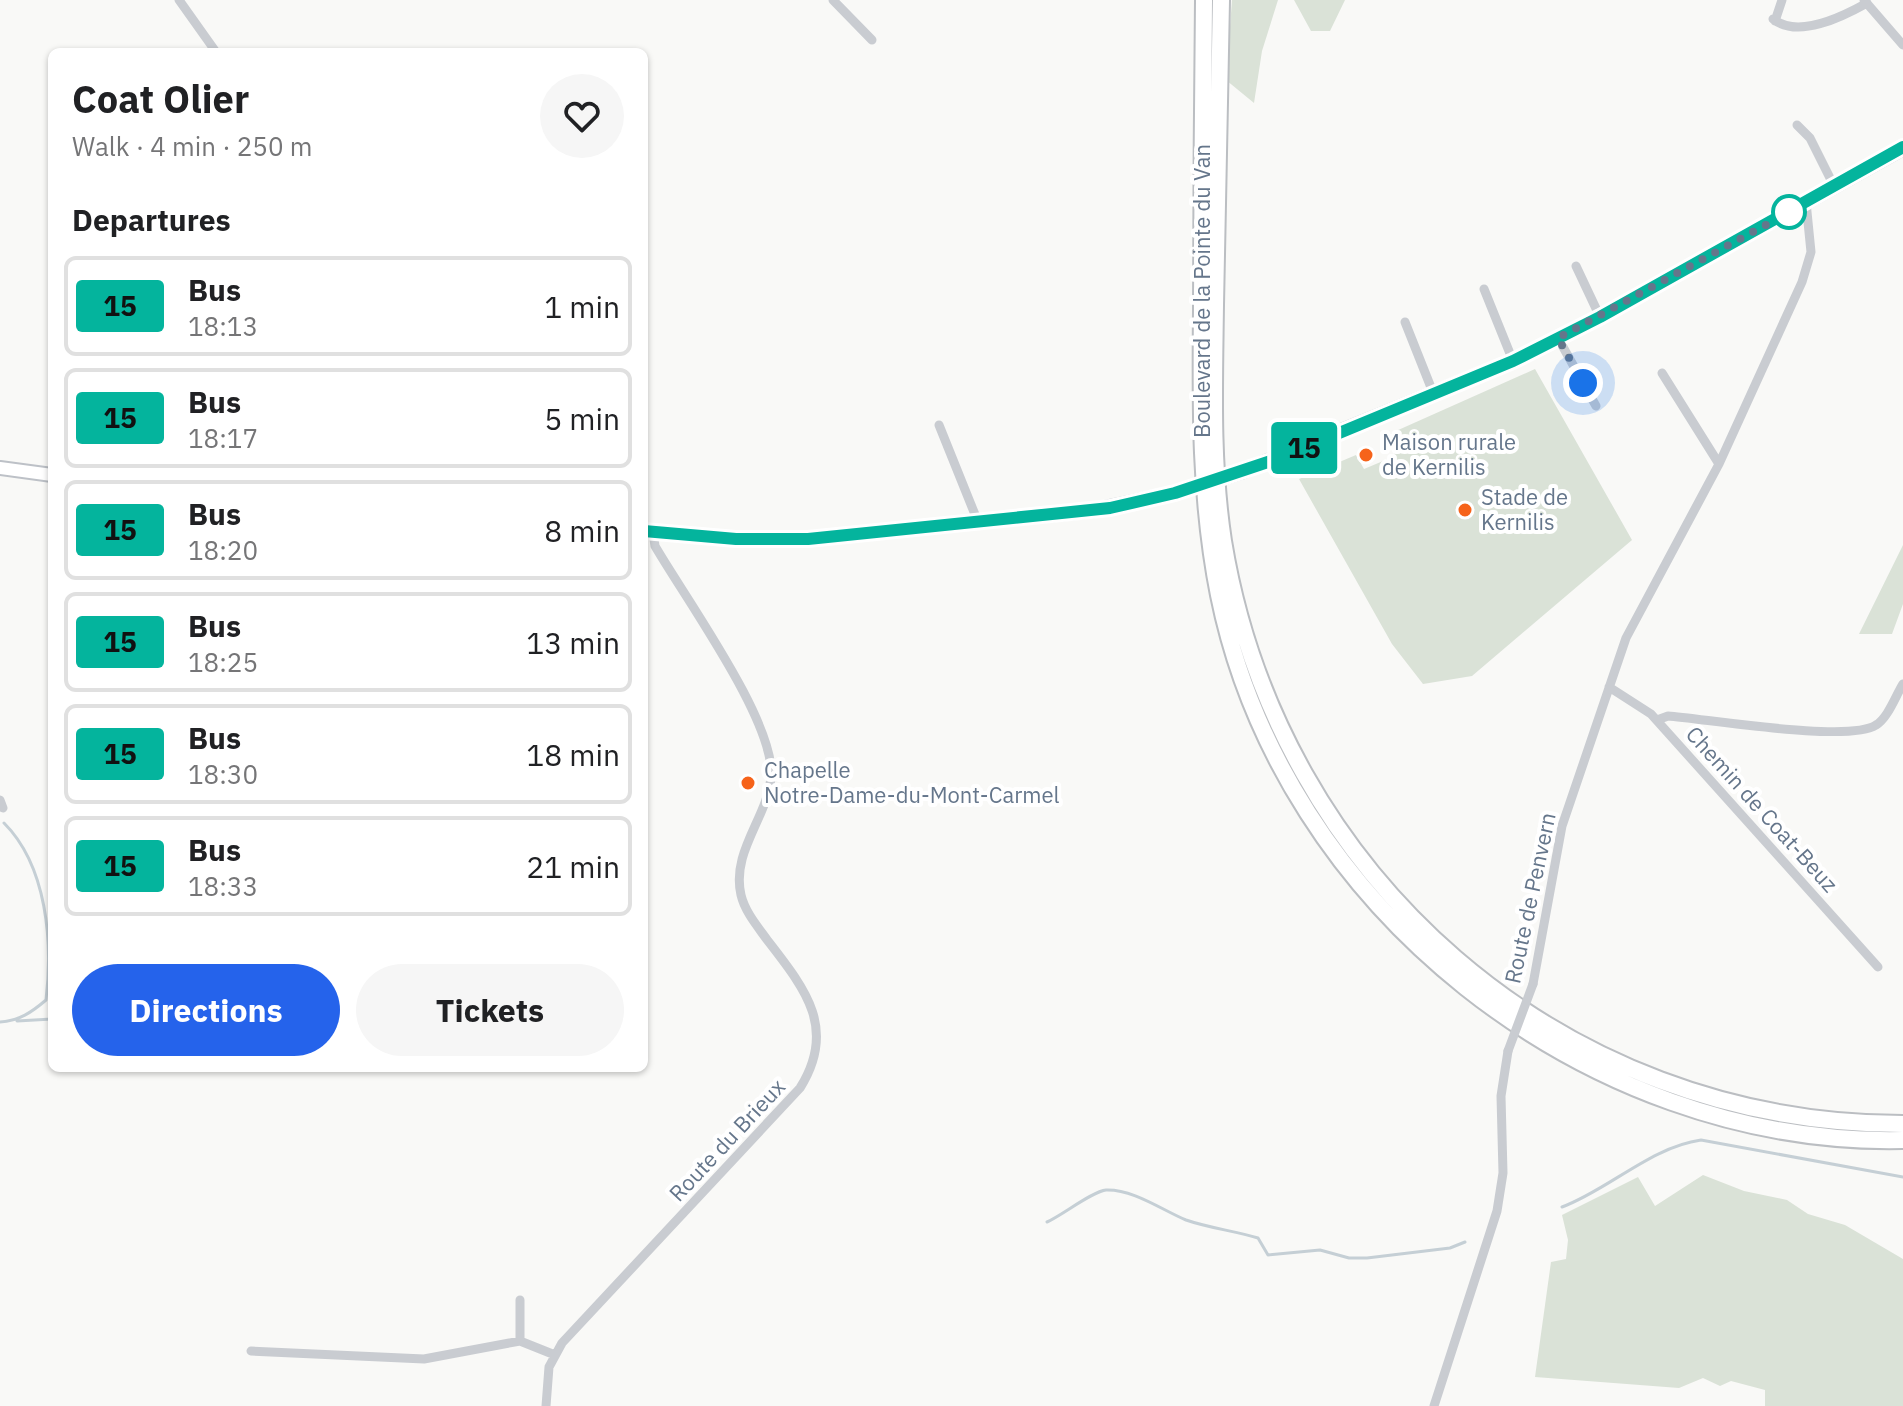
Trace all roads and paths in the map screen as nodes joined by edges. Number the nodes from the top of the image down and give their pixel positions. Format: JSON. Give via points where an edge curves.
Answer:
{"nodes":[{"id":1,"x":179,"y":0,"type":"edge"},
{"id":2,"x":833,"y":0,"type":"edge"},
{"id":3,"x":1204,"y":0,"type":"edge"},
{"id":4,"x":1221,"y":0,"type":"edge"},
{"id":5,"x":1782,"y":0,"type":"edge"},
{"id":6,"x":1866,"y":2,"type":"edge"},
{"id":7,"x":872,"y":40,"type":"dead end"},
{"id":8,"x":1903,"y":45,"type":"edge"},
{"id":9,"x":213,"y":48,"type":"edge"},
{"id":10,"x":1797,"y":125,"type":"dead end"},
{"id":11,"x":1903,"y":148,"type":"edge"},
{"id":12,"x":1834,"y":186,"type":"junction"},
{"id":13,"x":1801,"y":206,"type":"junction"},
{"id":14,"x":1576,"y":266,"type":"dead end"},
{"id":15,"x":1484,"y":289,"type":"dead end"},
{"id":16,"x":1600,"y":317,"type":"junction"},
{"id":17,"x":1405,"y":322,"type":"dead end"},
{"id":18,"x":1558,"y":338,"type":"junction"},
{"id":19,"x":1513,"y":361,"type":"junction"},
{"id":20,"x":1662,"y":373,"type":"dead end"},
{"id":21,"x":1434,"y":395,"type":"junction"},
{"id":22,"x":1596,"y":406,"type":"dead end"},
{"id":23,"x":939,"y":425,"type":"dead end"},
{"id":24,"x":1719,"y":464,"type":"junction"},
{"id":25,"x":0,"y":468,"type":"edge"},
{"id":26,"x":48,"y":474,"type":"edge"},
{"id":27,"x":978,"y":522,"type":"junction"},
{"id":28,"x":648,"y":531,"type":"edge"},
{"id":29,"x":1903,"y":684,"type":"edge"},
{"id":30,"x":1609,"y":687,"type":"junction"},
{"id":31,"x":1657,"y":720,"type":"junction"},
{"id":32,"x":1878,"y":967,"type":"dead end"},
{"id":33,"x":1903,"y":1124,"type":"edge"},
{"id":34,"x":1903,"y":1140,"type":"edge"},
{"id":35,"x":520,"y":1300,"type":"dead end"},
{"id":36,"x":520,"y":1341,"type":"junction"},
{"id":37,"x":251,"y":1351,"type":"dead end"},
{"id":38,"x":555,"y":1355,"type":"junction"},
{"id":39,"x":546,"y":1406,"type":"edge"},
{"id":40,"x":1434,"y":1406,"type":"edge"}],
"edges":[{"from":1,"to":9,"type":"street"},
{"from":2,"to":7,"type":"street"},
{"from":3,"to":34,"type":"highway","name":"Boulevard de la Pointe du Van","via":[[1200,375],[1208,532],[1225,621],[1249,694],[1316,825],[1352,876],[1422,951],[1507,1019],[1566,1054],[1657,1096],[1731,1119],[1840,1138]]},
{"from":4,"to":33,"type":"highway","name":"Boulevard de la Pointe du Van","via":[[1214,341],[1220,518],[1233,594],[1252,659],[1323,807],[1386,891],[1449,955],[1493,990],[1592,1051],[1673,1085],[1772,1112]]},
{"from":5,"to":6,"type":"street","via":[[1774,20],[1806,26]]},
{"from":6,"to":8,"type":"street"},
{"from":10,"to":12,"type":"street","via":[[1807,133]]},
{"from":11,"to":12,"type":"street"},
{"from":12,"to":13,"type":"street"},
{"from":13,"to":16,"type":"street"},
{"from":13,"to":24,"type":"street","name":"Route de Penvern","via":[[1811,252],[1802,282]]},
{"from":14,"to":16,"type":"street"},
{"from":15,"to":19,"type":"street"},
{"from":16,"to":18,"type":"street"},
{"from":17,"to":21,"type":"street"},
{"from":18,"to":19,"type":"street"},
{"from":18,"to":22,"type":"street"},
{"from":19,"to":21,"type":"street"},
{"from":20,"to":24,"type":"street"},
{"from":21,"to":27,"type":"street","bridge":true,"via":[[1175,493],[1110,508]]},
{"from":23,"to":27,"type":"street"},
{"from":24,"to":30,"type":"street","name":"Route de Penvern","via":[[1641,605]]},
{"from":25,"to":26,"type":"street"},
{"from":27,"to":28,"type":"street","via":[[795,540]]},
{"from":28,"to":38,"type":"street","name":"Route du Brieux","via":[[752,707],[768,746],[771,784],[743,857],[740,893],[754,922],[795,978],[819,1041],[800,1088]]},
{"from":29,"to":31,"type":"street","via":[[1879,723],[1859,730],[1815,731],[1668,716]]},
{"from":30,"to":31,"type":"street","name":"Chemin de Coat-Beuz"},
{"from":30,"to":40,"type":"street","name":"Route de Penvern","bridge":true,"via":[[1556,847],[1533,984],[1508,1051],[1497,1211]]},
{"from":31,"to":32,"type":"street","name":"Chemin de Coat-Beuz"},
{"from":35,"to":36,"type":"street"},
{"from":36,"to":37,"type":"street","via":[[440,1358]]},
{"from":36,"to":38,"type":"street"},
{"from":38,"to":39,"type":"street","name":"Route du Brieux","via":[[547,1376]]}]}
